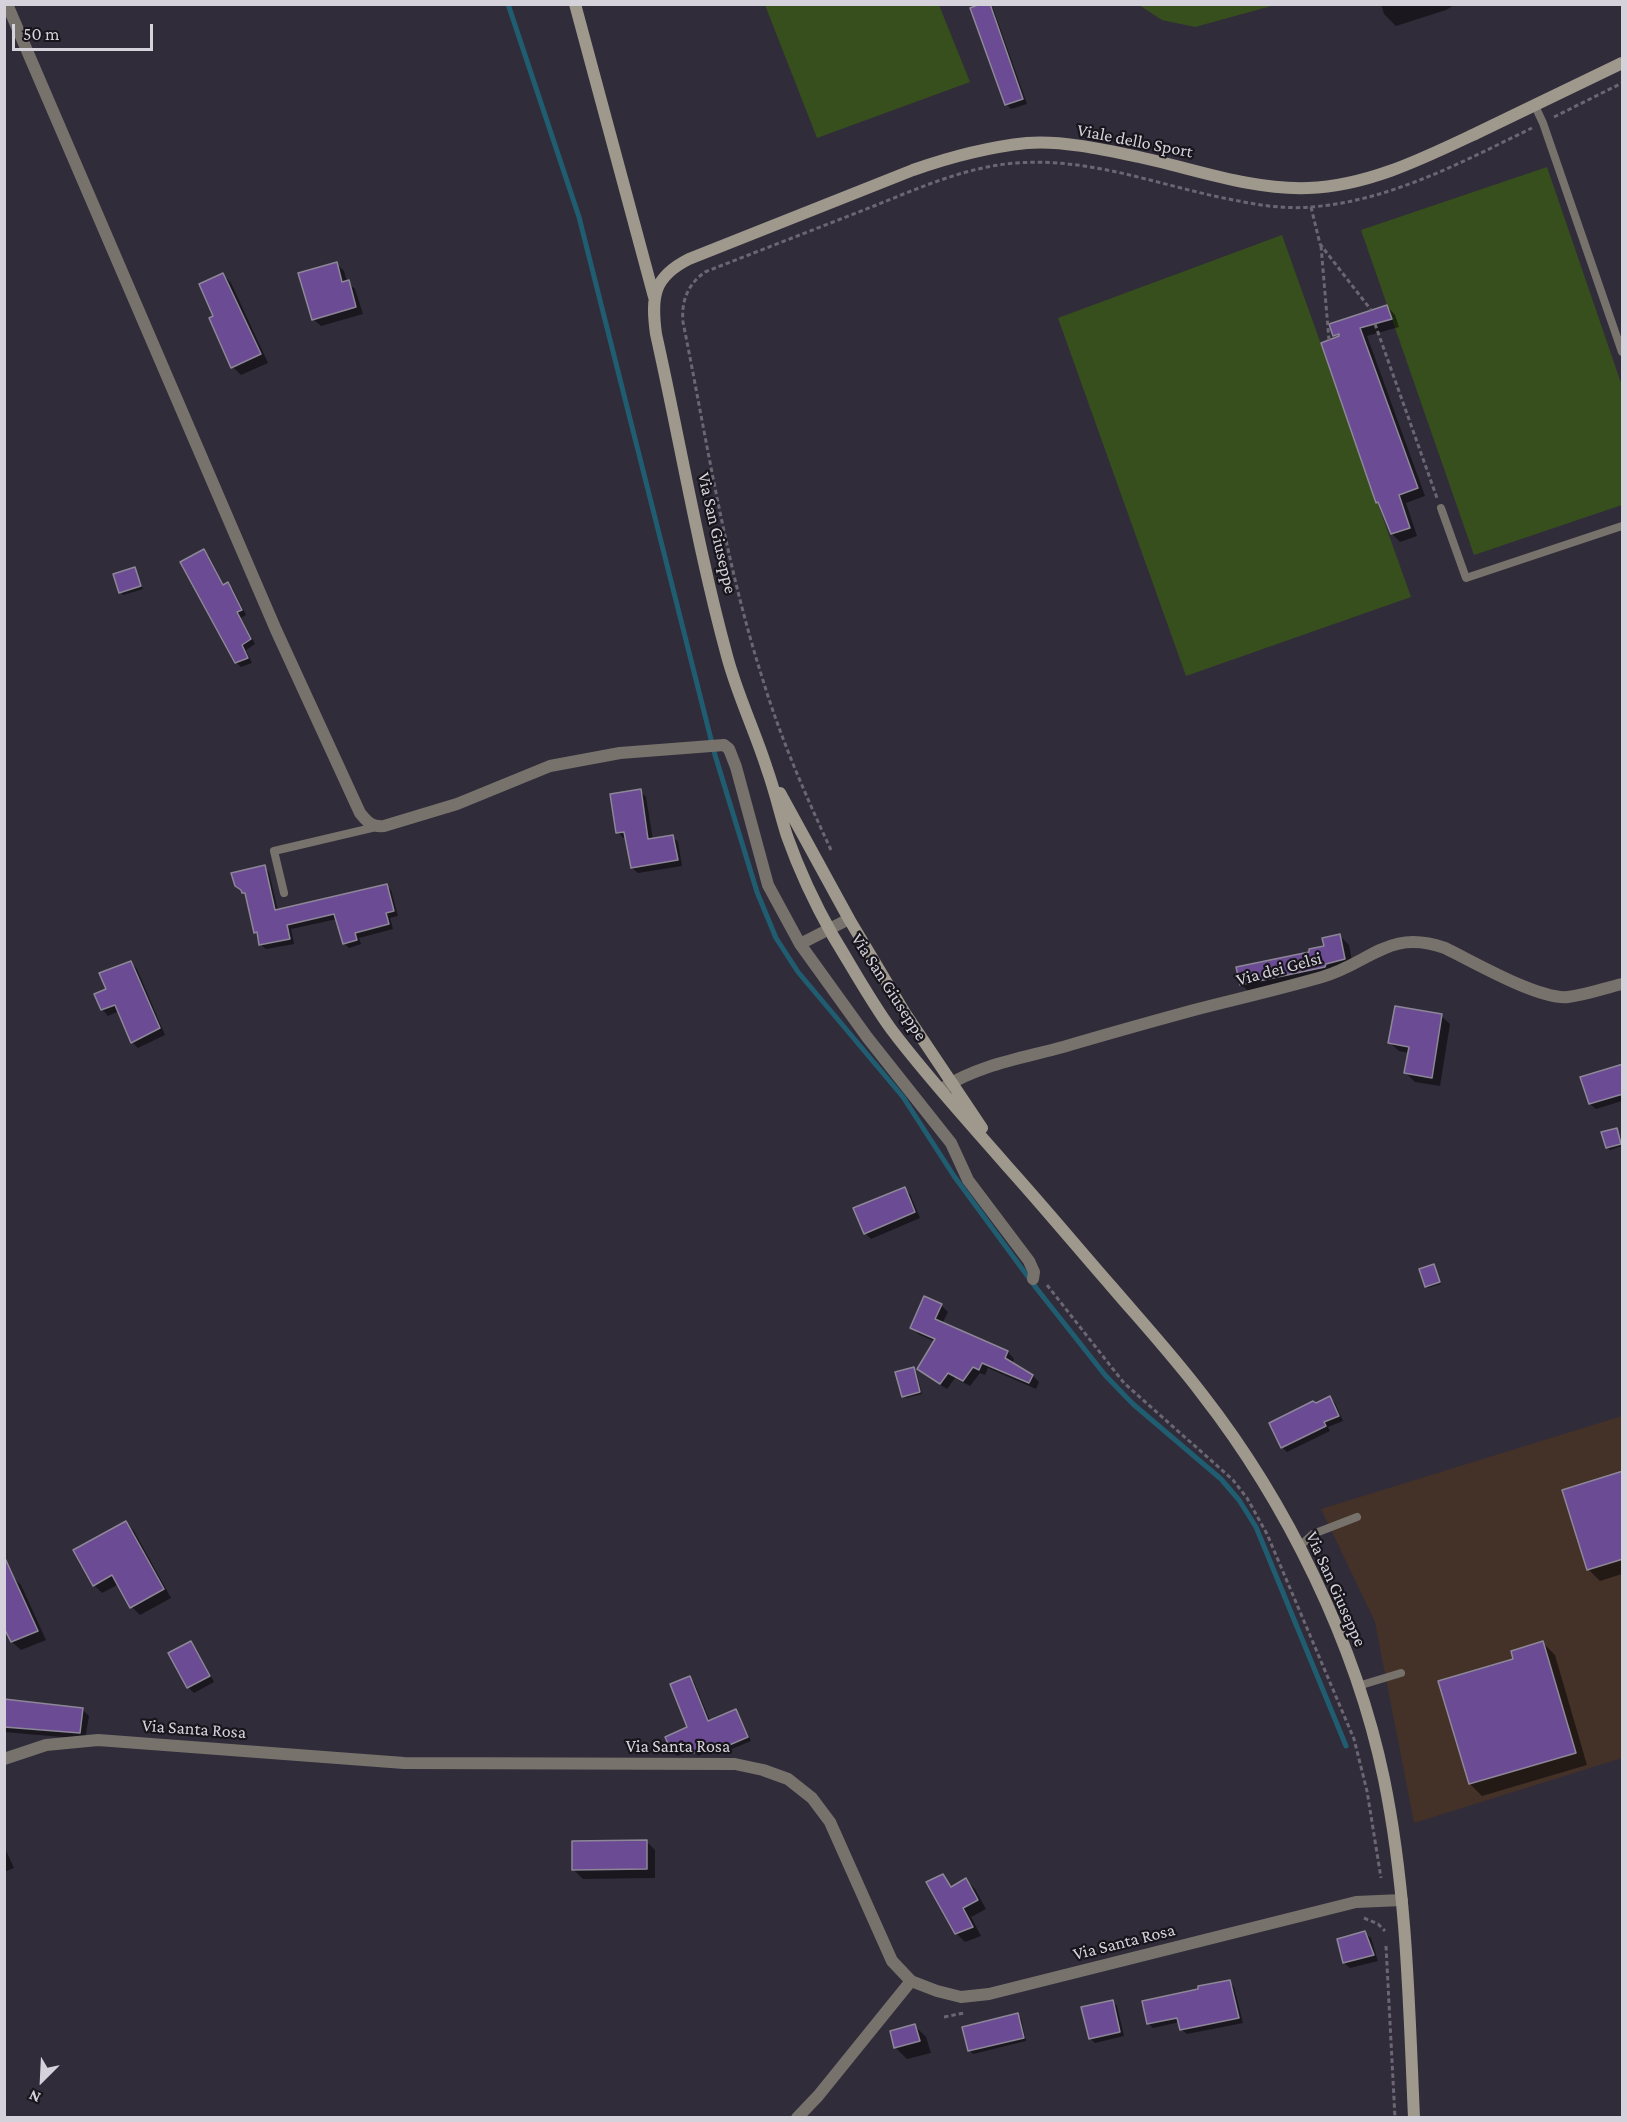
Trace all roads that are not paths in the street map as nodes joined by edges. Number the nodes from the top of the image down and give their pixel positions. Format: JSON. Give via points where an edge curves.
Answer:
{"nodes":[{"id":1,"x":7,"y":4,"type":"edge"},
{"id":2,"x":575,"y":4,"type":"edge"},
{"id":3,"x":1623,"y":63,"type":"edge"},
{"id":4,"x":1535,"y":106,"type":"junction"},
{"id":5,"x":654,"y":298,"type":"junction"},
{"id":6,"x":1623,"y":352,"type":"edge"},
{"id":7,"x":1441,"y":508,"type":"road end"},
{"id":8,"x":1623,"y":526,"type":"edge"},
{"id":9,"x":768,"y":771,"type":"junction"},
{"id":10,"x":376,"y":826,"type":"junction"},
{"id":11,"x":284,"y":893,"type":"dead end"},
{"id":12,"x":849,"y":919,"type":"junction"},
{"id":13,"x":830,"y":929,"type":"junction"},
{"id":14,"x":800,"y":944,"type":"junction"},
{"id":15,"x":1623,"y":984,"type":"edge"},
{"id":16,"x":951,"y":1082,"type":"junction"},
{"id":17,"x":939,"y":1090,"type":"junction"},
{"id":18,"x":1007,"y":1166,"type":"junction"},
{"id":19,"x":1033,"y":1279,"type":"dead end"},
{"id":20,"x":1357,"y":1517,"type":"dead end"},
{"id":21,"x":1300,"y":1546,"type":"junction"},
{"id":22,"x":1401,"y":1673,"type":"dead end"},
{"id":23,"x":1358,"y":1686,"type":"junction"},
{"id":24,"x":4,"y":1759,"type":"edge"},
{"id":25,"x":1402,"y":1900,"type":"junction"},
{"id":26,"x":911,"y":1981,"type":"junction"},
{"id":27,"x":797,"y":2118,"type":"edge"},
{"id":28,"x":1414,"y":2118,"type":"edge"}],
"edges":[{"from":1,"to":10,"type":"street","via":[[276,630],[360,813]]},
{"from":2,"to":5,"type":"street","name":"Via San Giuseppe"},
{"from":3,"to":4,"type":"street","name":"Viale dello Sport"},
{"from":4,"to":5,"type":"street","name":"Viale dello Sport","via":[[1380,175],[1309,188],[1252,184],[1083,146],[1029,143],[980,150],[913,170],[689,259],[666,274]]},
{"from":4,"to":6,"type":"lane"},
{"from":5,"to":9,"type":"street","name":"Via San Giuseppe","via":[[656,334],[728,661]]},
{"from":7,"to":8,"type":"lane","via":[[1466,578]]},
{"from":9,"to":12,"type":"street","name":"Via San Giuseppe"},
{"from":9,"to":13,"type":"street","name":"Via San Giuseppe","via":[[799,868]]},
{"from":10,"to":11,"type":"lane","via":[[274,851]]},
{"from":10,"to":14,"type":"street","via":[[457,804],[550,766],[620,753],[720,744],[732,755],[768,885]]},
{"from":12,"to":13,"type":"street"},
{"from":12,"to":16,"type":"street","name":"Via San Giuseppe"},
{"from":13,"to":14,"type":"street"},
{"from":13,"to":17,"type":"street","name":"Via San Giuseppe","via":[[889,1026]]},
{"from":14,"to":19,"type":"street","via":[[951,1143],[968,1180],[1029,1261]]},
{"from":15,"to":16,"type":"street","name":"Via dei Gelsi","via":[[1569,997],[1552,996],[1445,948],[1410,941],[1382,948],[1324,977],[995,1066]]},
{"from":16,"to":17,"type":"street","name":"Via dei Gelsi"},
{"from":16,"to":18,"type":"street","name":"Via San Giuseppe"},
{"from":17,"to":18,"type":"street","name":"Via San Giuseppe"},
{"from":18,"to":21,"type":"street","name":"Via San Giuseppe","via":[[1200,1391],[1232,1434]]},
{"from":20,"to":21,"type":"lane","via":[[1313,1534]]},
{"from":21,"to":23,"type":"street","name":"Via San Giuseppe"},
{"from":22,"to":23,"type":"lane"},
{"from":23,"to":25,"type":"street","name":"Via San Giuseppe","via":[[1384,1777]]},
{"from":24,"to":26,"type":"street","name":"Via Santa Rosa","via":[[46,1745],[98,1740],[404,1763],[735,1764],[763,1770],[788,1779],[812,1798],[830,1822],[892,1961]]},
{"from":25,"to":26,"type":"street","name":"Via Santa Rosa","via":[[1356,1902],[989,1994],[961,1997]]},
{"from":25,"to":28,"type":"street","name":"Via San Giuseppe"},
{"from":26,"to":27,"type":"street"}]}
